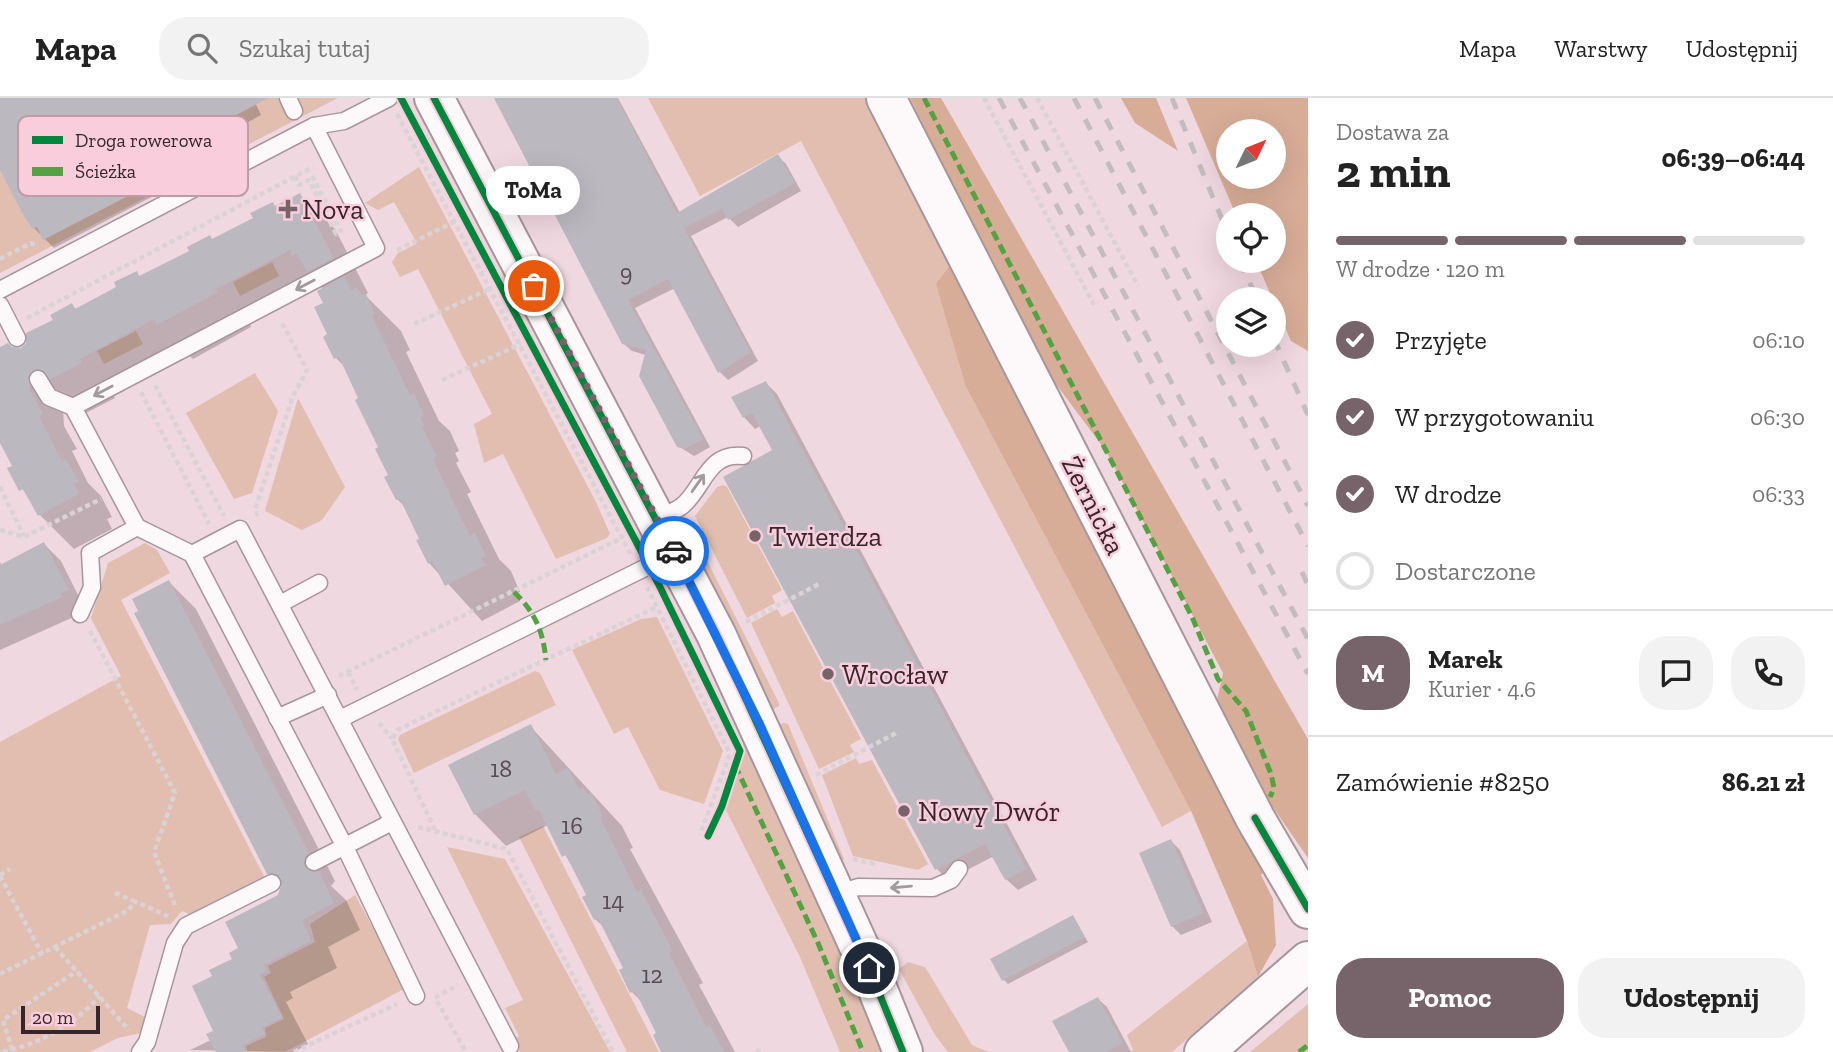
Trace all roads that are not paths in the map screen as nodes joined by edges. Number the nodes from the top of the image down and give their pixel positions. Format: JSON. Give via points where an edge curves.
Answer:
{"nodes":[{"id":1,"x":434,"y":98,"type":"edge"},
{"id":2,"x":886,"y":98,"type":"edge"},
{"id":3,"x":392,"y":103,"type":"edge"},
{"id":4,"x":314,"y":126,"type":"junction"},
{"id":5,"x":248,"y":160,"type":"edge"},
{"id":6,"x":180,"y":196,"type":"edge"},
{"id":7,"x":0,"y":290,"type":"edge"},
{"id":8,"x":0,"y":305,"type":"edge"},
{"id":9,"x":17,"y":338,"type":"dead end"},
{"id":10,"x":38,"y":379,"type":"dead end"},
{"id":11,"x":73,"y":407,"type":"junction"},
{"id":12,"x":743,"y":456,"type":"dead end"},
{"id":13,"x":137,"y":527,"type":"junction"},
{"id":14,"x":666,"y":536,"type":"junction"},
{"id":15,"x":192,"y":554,"type":"junction"},
{"id":16,"x":319,"y":583,"type":"dead end"},
{"id":17,"x":280,"y":604,"type":"junction"},
{"id":18,"x":80,"y":614,"type":"road end"},
{"id":19,"x":326,"y":689,"type":"junction"},
{"id":20,"x":278,"y":718,"type":"junction"},
{"id":21,"x":340,"y":719,"type":"junction"},
{"id":22,"x":392,"y":822,"type":"junction"},
{"id":23,"x":345,"y":847,"type":"junction"},
{"id":24,"x":314,"y":862,"type":"dead end"},
{"id":25,"x":959,"y":869,"type":"dead end"},
{"id":26,"x":272,"y":883,"type":"dead end"},
{"id":27,"x":836,"y":894,"type":"junction"},
{"id":28,"x":1308,"y":909,"type":"edge"},
{"id":29,"x":1308,"y":961,"type":"edge"},
{"id":30,"x":869,"y":968,"type":"junction"},
{"id":31,"x":416,"y":996,"type":"road end"},
{"id":32,"x":510,"y":1046,"type":"dead end"},
{"id":33,"x":144,"y":1047,"type":"edge"},
{"id":34,"x":904,"y":1052,"type":"edge"},
{"id":35,"x":922,"y":1052,"type":"edge"},
{"id":36,"x":1204,"y":1052,"type":"edge"}],
"edges":[{"from":1,"to":14,"type":"street"},
{"from":2,"to":28,"type":"street","name":"Żernicka","via":[[1255,818]]},
{"from":3,"to":4,"type":"lane","via":[[344,121]]},
{"from":4,"to":5,"type":"lane"},
{"from":4,"to":11,"type":"lane","one_way":true,"via":[[384,250]]},
{"from":6,"to":7,"type":"lane"},
{"from":8,"to":9,"type":"lane"},
{"from":10,"to":11,"type":"lane","via":[[49,397]]},
{"from":11,"to":13,"type":"lane"},
{"from":14,"to":12,"type":"lane","one_way":true,"via":[[707,471],[728,457]]},
{"from":13,"to":15,"type":"lane"},
{"from":13,"to":18,"type":"lane","via":[[90,552],[92,587]]},
{"from":14,"to":21,"type":"lane"},
{"from":14,"to":27,"type":"street","via":[[760,725]]},
{"from":15,"to":17,"type":"lane","via":[[240,529]]},
{"from":15,"to":20,"type":"lane"},
{"from":16,"to":17,"type":"lane"},
{"from":17,"to":19,"type":"lane"},
{"from":19,"to":20,"type":"lane"},
{"from":19,"to":21,"type":"lane"},
{"from":20,"to":23,"type":"lane"},
{"from":21,"to":22,"type":"lane"},
{"from":22,"to":23,"type":"lane"},
{"from":22,"to":32,"type":"lane"},
{"from":23,"to":24,"type":"lane"},
{"from":23,"to":31,"type":"lane"},
{"from":25,"to":27,"type":"lane","one_way":true,"via":[[951,880],[933,888],[858,887]]},
{"from":26,"to":33,"type":"lane","via":[[183,922]]},
{"from":27,"to":30,"type":"street"},
{"from":29,"to":36,"type":"street"},
{"from":30,"to":34,"type":"street"},
{"from":30,"to":35,"type":"street"}]}
